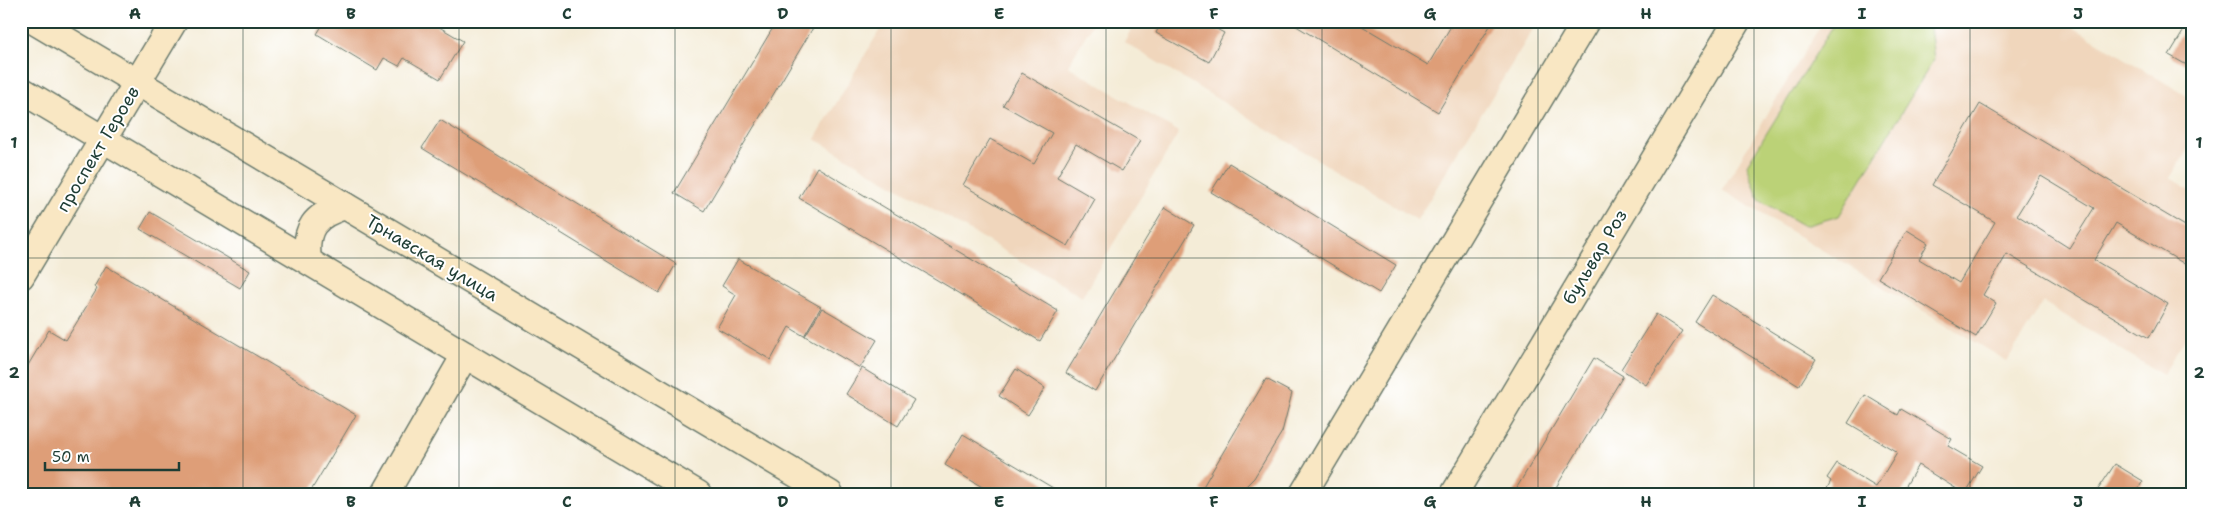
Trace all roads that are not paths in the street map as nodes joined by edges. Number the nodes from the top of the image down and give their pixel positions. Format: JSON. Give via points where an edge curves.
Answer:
{"nodes":[{"id":1,"x":34,"y":21,"type":"edge"},
{"id":2,"x":174,"y":21,"type":"edge"},
{"id":3,"x":1586,"y":21,"type":"edge"},
{"id":4,"x":1736,"y":21,"type":"edge"},
{"id":5,"x":138,"y":84,"type":"junction"},
{"id":6,"x":21,"y":90,"type":"edge"},
{"id":7,"x":103,"y":139,"type":"junction"},
{"id":8,"x":345,"y":206,"type":"junction"},
{"id":9,"x":308,"y":260,"type":"junction"},
{"id":10,"x":21,"y":276,"type":"edge"},
{"id":11,"x":465,"y":355,"type":"junction"},
{"id":12,"x":385,"y":494,"type":"edge"},
{"id":13,"x":698,"y":494,"type":"edge"},
{"id":14,"x":830,"y":494,"type":"edge"},
{"id":15,"x":1304,"y":494,"type":"edge"},
{"id":16,"x":1454,"y":494,"type":"edge"}],
"edges":[{"from":1,"to":5,"type":"main road","name":"Трнавская улица"},
{"from":2,"to":5,"type":"main road","name":"проспект Героев"},
{"from":3,"to":15,"type":"main road"},
{"from":4,"to":16,"type":"main road","name":"бульвар Роз"},
{"from":5,"to":7,"type":"main road","name":"проспект Героев"},
{"from":5,"to":8,"type":"main road","name":"Трнавская улица"},
{"from":6,"to":7,"type":"main road"},
{"from":7,"to":9,"type":"main road"},
{"from":7,"to":10,"type":"main road","name":"проспект Героев"},
{"from":8,"to":9,"type":"main road","via":[[331,210],[312,225],[306,247]]},
{"from":8,"to":14,"type":"main road","name":"Трнавская улица"},
{"from":9,"to":11,"type":"main road"},
{"from":11,"to":12,"type":"main road"},
{"from":11,"to":13,"type":"main road"}]}
